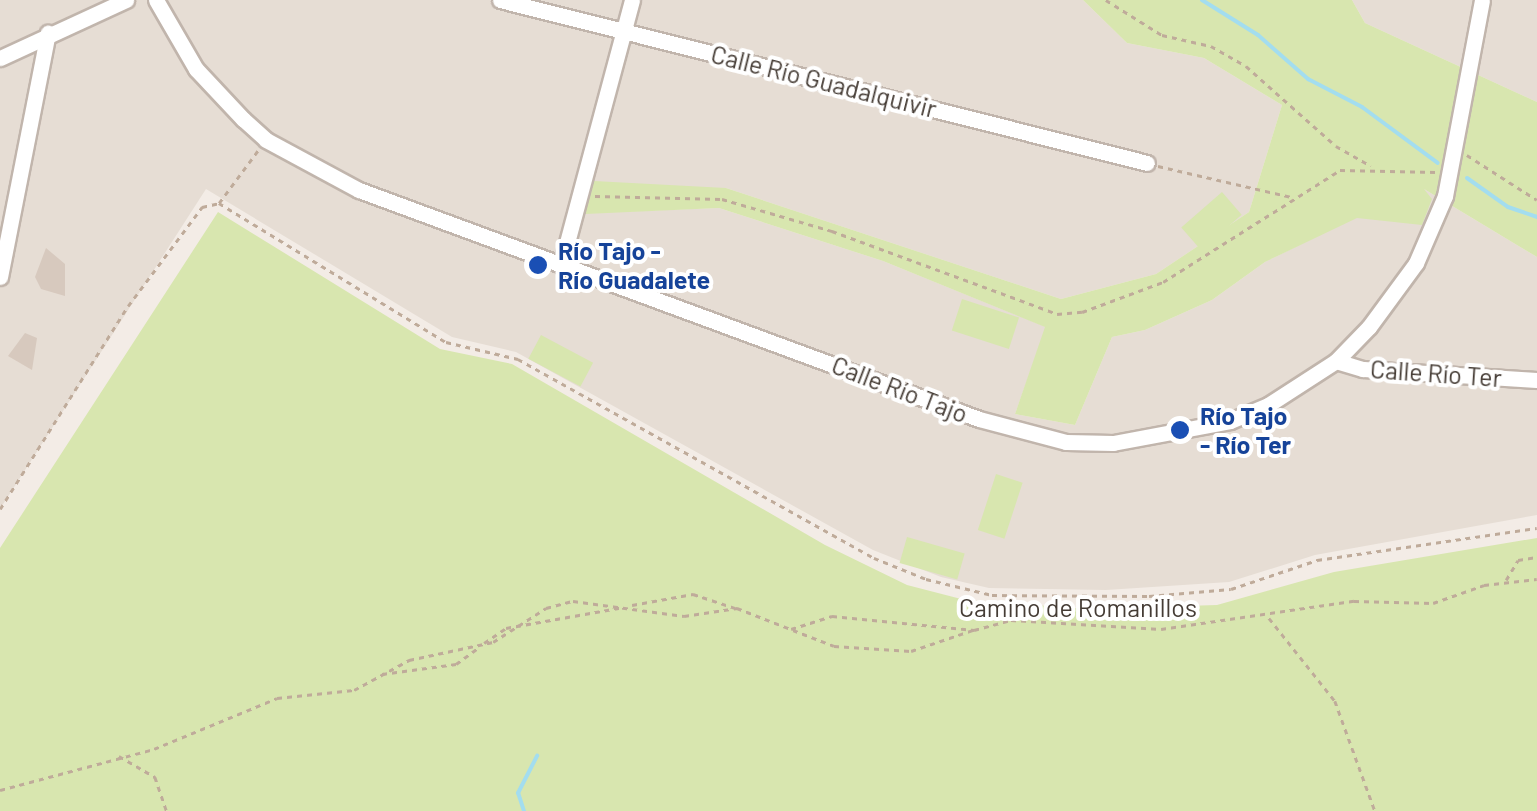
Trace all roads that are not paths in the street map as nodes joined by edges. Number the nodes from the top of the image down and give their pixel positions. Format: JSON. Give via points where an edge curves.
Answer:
{"nodes":[{"id":1,"x":126,"y":0,"type":"edge"},
{"id":2,"x":156,"y":0,"type":"edge"},
{"id":3,"x":500,"y":0,"type":"edge"},
{"id":4,"x":632,"y":0,"type":"edge"},
{"id":5,"x":1482,"y":0,"type":"edge"},
{"id":6,"x":624,"y":31,"type":"junction"},
{"id":7,"x":48,"y":33,"type":"junction"},
{"id":8,"x":0,"y":58,"type":"edge"},
{"id":9,"x":1147,"y":163,"type":"road end"},
{"id":10,"x":562,"y":264,"type":"junction"},
{"id":11,"x":0,"y":277,"type":"edge"},
{"id":12,"x":1336,"y":360,"type":"junction"},
{"id":13,"x":1537,"y":380,"type":"edge"}],
"edges":[{"from":1,"to":7,"type":"street"},
{"from":2,"to":10,"type":"street","name":"Calle Río Tajo","via":[[196,69],[266,140],[359,190]]},
{"from":3,"to":6,"type":"street","name":"Calle Río Guadalquivir"},
{"from":4,"to":6,"type":"street"},
{"from":5,"to":12,"type":"street","name":"Calle Río Tajo","via":[[1453,170],[1416,262]]},
{"from":6,"to":9,"type":"street","name":"Calle Río Guadalquivir"},
{"from":6,"to":10,"type":"street"},
{"from":7,"to":8,"type":"street"},
{"from":7,"to":11,"type":"street"},
{"from":10,"to":12,"type":"street","name":"Calle Río Tajo","via":[[979,418],[1066,442],[1113,443],[1230,421],[1292,393]]},
{"from":12,"to":13,"type":"street","name":"Calle Río Ter","via":[[1363,369]]}]}
